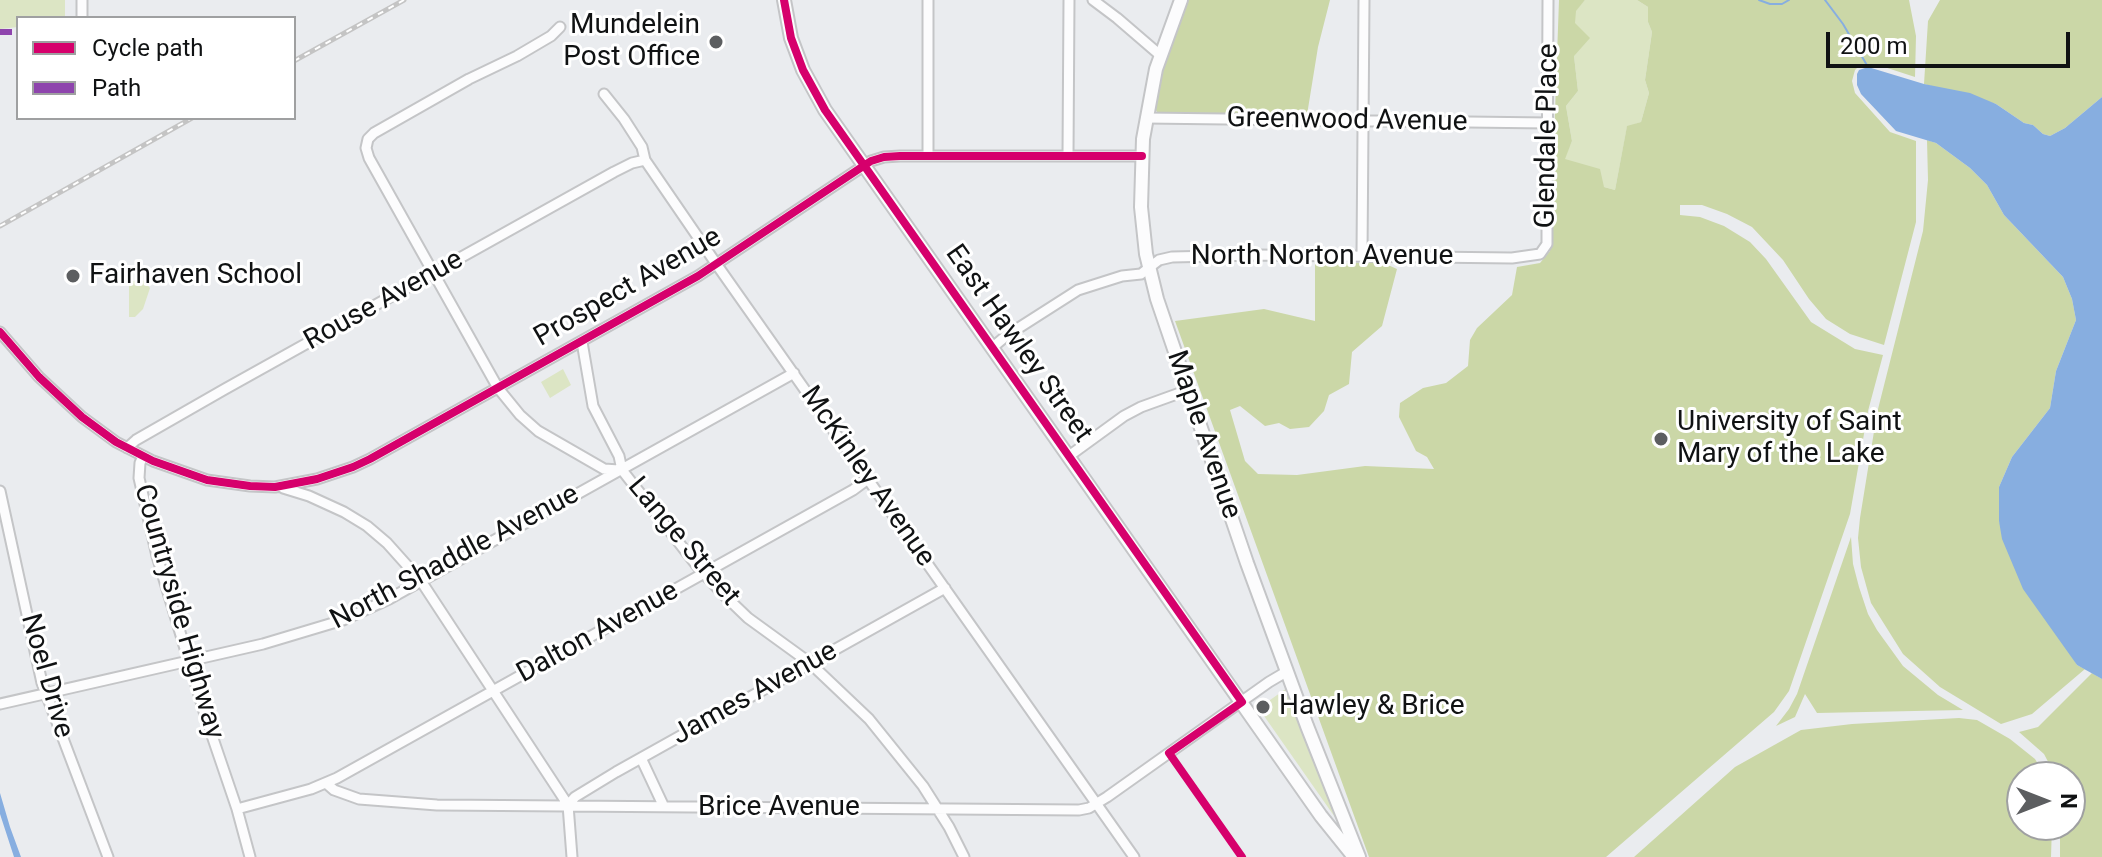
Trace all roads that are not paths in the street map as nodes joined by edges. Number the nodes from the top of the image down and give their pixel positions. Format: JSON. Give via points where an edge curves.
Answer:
{"nodes":[{"id":1,"x":784,"y":0,"type":"edge"},
{"id":2,"x":928,"y":0,"type":"edge"},
{"id":3,"x":1069,"y":0,"type":"edge"},
{"id":4,"x":1093,"y":0,"type":"edge"},
{"id":5,"x":1181,"y":0,"type":"edge"},
{"id":6,"x":1364,"y":0,"type":"edge"},
{"id":7,"x":1548,"y":4,"type":"edge"},
{"id":8,"x":560,"y":27,"type":"dead end"},
{"id":9,"x":1160,"y":55,"type":"junction"},
{"id":10,"x":604,"y":94,"type":"dead end"},
{"id":11,"x":1146,"y":118,"type":"junction"},
{"id":12,"x":1363,"y":122,"type":"junction"},
{"id":13,"x":1548,"y":123,"type":"junction"},
{"id":14,"x":928,"y":155,"type":"junction"},
{"id":15,"x":1068,"y":155,"type":"junction"},
{"id":16,"x":1142,"y":156,"type":"junction"},
{"id":17,"x":645,"y":160,"type":"junction"},
{"id":18,"x":865,"y":164,"type":"junction"},
{"id":19,"x":1362,"y":255,"type":"junction"},
{"id":20,"x":1531,"y":257,"type":"joint"},
{"id":21,"x":717,"y":265,"type":"junction"},
{"id":22,"x":1150,"y":267,"type":"junction"},
{"id":23,"x":434,"y":273,"type":"junction"},
{"id":24,"x":0,"y":332,"type":"edge"},
{"id":25,"x":582,"y":342,"type":"junction"},
{"id":26,"x":993,"y":347,"type":"junction"},
{"id":27,"x":794,"y":373,"type":"junction"},
{"id":28,"x":498,"y":388,"type":"junction"},
{"id":29,"x":1188,"y":390,"type":"junction"},
{"id":30,"x":127,"y":448,"type":"junction"},
{"id":31,"x":143,"y":456,"type":"junction"},
{"id":32,"x":1069,"y":456,"type":"junction"},
{"id":33,"x":622,"y":470,"type":"junction"},
{"id":34,"x":868,"y":479,"type":"junction"},
{"id":35,"x":275,"y":487,"type":"junction"},
{"id":36,"x":0,"y":491,"type":"edge"},
{"id":37,"x":704,"y":573,"type":"junction"},
{"id":38,"x":421,"y":581,"type":"junction"},
{"id":39,"x":945,"y":588,"type":"junction"},
{"id":40,"x":190,"y":661,"type":"junction"},
{"id":41,"x":810,"y":663,"type":"junction"},
{"id":42,"x":1286,"y":672,"type":"junction"},
{"id":43,"x":493,"y":691,"type":"junction"},
{"id":44,"x":47,"y":694,"type":"junction"},
{"id":45,"x":1242,"y":702,"type":"junction"},
{"id":46,"x":0,"y":704,"type":"edge"},
{"id":47,"x":641,"y":758,"type":"junction"},
{"id":48,"x":326,"y":783,"type":"junction"},
{"id":49,"x":1097,"y":804,"type":"junction"},
{"id":50,"x":568,"y":805,"type":"junction"},
{"id":51,"x":664,"y":807,"type":"junction"},
{"id":52,"x":237,"y":809,"type":"junction"},
{"id":53,"x":938,"y":809,"type":"junction"},
{"id":54,"x":108,"y":857,"type":"edge"},
{"id":55,"x":250,"y":857,"type":"edge"},
{"id":56,"x":572,"y":857,"type":"edge"},
{"id":57,"x":964,"y":857,"type":"edge"},
{"id":58,"x":1134,"y":857,"type":"edge"},
{"id":59,"x":1356,"y":857,"type":"edge"}],
"edges":[{"from":1,"to":18,"type":"street","name":"East Hawley Street","via":[[791,38],[809,84]]},
{"from":2,"to":14,"type":"street"},
{"from":3,"to":15,"type":"street"},
{"from":4,"to":9,"type":"street"},
{"from":5,"to":9,"type":"street","name":"Maple Avenue"},
{"from":6,"to":12,"type":"street"},
{"from":7,"to":13,"type":"street","name":"Glendale Place"},
{"from":8,"to":23,"type":"street","name":"Lange Street","via":[[368,139],[369,158]]},
{"from":9,"to":11,"type":"street","name":"Maple Avenue"},
{"from":10,"to":17,"type":"street","name":"McKinley Avenue","via":[[642,147]]},
{"from":11,"to":12,"type":"street","name":"Greenwood Avenue"},
{"from":11,"to":16,"type":"street","name":"Maple Avenue"},
{"from":12,"to":13,"type":"street","name":"Greenwood Avenue"},
{"from":12,"to":19,"type":"street"},
{"from":13,"to":20,"type":"street","name":"Glendale Place","via":[[1547,244]]},
{"from":14,"to":15,"type":"street","name":"Prospect Avenue"},
{"from":14,"to":18,"type":"street","name":"Prospect Avenue","via":[[884,157]]},
{"from":15,"to":16,"type":"street","name":"Prospect Avenue"},
{"from":16,"to":22,"type":"street","name":"Maple Avenue","via":[[1141,207]]},
{"from":17,"to":21,"type":"street","name":"McKinley Avenue"},
{"from":17,"to":23,"type":"street","name":"Rouse Avenue","via":[[614,172]]},
{"from":18,"to":21,"type":"street","name":"Prospect Avenue"},
{"from":18,"to":26,"type":"street","name":"East Hawley Street"},
{"from":19,"to":20,"type":"street","name":"North Norton Avenue"},
{"from":19,"to":22,"type":"street","name":"North Norton Avenue","via":[[1190,256],[1159,260]]},
{"from":21,"to":25,"type":"street","name":"Prospect Avenue"},
{"from":21,"to":27,"type":"street","name":"McKinley Avenue"},
{"from":22,"to":26,"type":"street","name":"North Norton Avenue","via":[[1078,290]]},
{"from":22,"to":29,"type":"street","name":"Maple Avenue"},
{"from":23,"to":28,"type":"street","name":"Lange Street"},
{"from":23,"to":30,"type":"street","name":"Rouse Avenue"},
{"from":24,"to":30,"type":"street","name":"Countryside Highway","via":[[82,417]]},
{"from":25,"to":28,"type":"street","name":"Prospect Avenue"},
{"from":25,"to":33,"type":"street","via":[[593,406]]},
{"from":26,"to":32,"type":"street","name":"East Hawley Street"},
{"from":27,"to":33,"type":"street","name":"North Shaddle Avenue"},
{"from":27,"to":34,"type":"street","name":"McKinley Avenue"},
{"from":28,"to":33,"type":"street","name":"Lange Street","via":[[548,438],[604,469]]},
{"from":28,"to":35,"type":"street","name":"Prospect Avenue","via":[[353,467]]},
{"from":29,"to":32,"type":"street","via":[[1124,416]]},
{"from":29,"to":42,"type":"street","name":"Maple Avenue"},
{"from":30,"to":31,"type":"street","name":"Countryside Highway"},
{"from":31,"to":35,"type":"street","name":"Prospect Avenue","via":[[207,480]]},
{"from":31,"to":40,"type":"street","name":"Countryside Highway","via":[[139,472],[144,503]]},
{"from":32,"to":45,"type":"street","name":"East Hawley Street"},
{"from":33,"to":37,"type":"street","name":"Lange Street"},
{"from":33,"to":38,"type":"street","name":"North Shaddle Avenue"},
{"from":34,"to":37,"type":"street","name":"Dalton Avenue"},
{"from":34,"to":39,"type":"street","name":"McKinley Avenue"},
{"from":35,"to":38,"type":"street","via":[[309,496],[367,526]]},
{"from":36,"to":44,"type":"street","name":"Noel Drive"},
{"from":37,"to":41,"type":"street","name":"Lange Street","via":[[748,618]]},
{"from":37,"to":43,"type":"street","name":"Dalton Avenue"},
{"from":38,"to":40,"type":"street","name":"North Shaddle Avenue","via":[[318,629]]},
{"from":38,"to":43,"type":"street"},
{"from":39,"to":41,"type":"street","name":"James Avenue"},
{"from":39,"to":49,"type":"street","name":"McKinley Avenue"},
{"from":40,"to":44,"type":"street","name":"North Shaddle Avenue"},
{"from":40,"to":52,"type":"street","name":"Countryside Highway"},
{"from":41,"to":47,"type":"street","name":"James Avenue"},
{"from":41,"to":53,"type":"street","name":"Lange Street","via":[[869,719]]},
{"from":42,"to":45,"type":"street","name":"Brice Avenue"},
{"from":42,"to":59,"type":"street","name":"Maple Avenue"},
{"from":43,"to":48,"type":"street","name":"Dalton Avenue"},
{"from":43,"to":50,"type":"street"},
{"from":44,"to":46,"type":"street","name":"North Shaddle Avenue"},
{"from":44,"to":54,"type":"street","name":"Noel Drive"},
{"from":45,"to":49,"type":"street","name":"Brice Avenue"},
{"from":45,"to":59,"type":"street","name":"East Hawley Street"},
{"from":47,"to":50,"type":"street","name":"James Avenue"},
{"from":47,"to":51,"type":"street"},
{"from":48,"to":50,"type":"street","name":"Brice Avenue","via":[[359,799],[391,803]]},
{"from":48,"to":52,"type":"street"},
{"from":49,"to":53,"type":"street","name":"Brice Avenue","via":[[1079,810]]},
{"from":49,"to":58,"type":"street","name":"McKinley Avenue"},
{"from":50,"to":51,"type":"street","name":"Brice Avenue"},
{"from":50,"to":56,"type":"street"},
{"from":51,"to":53,"type":"street","name":"Brice Avenue"},
{"from":52,"to":55,"type":"street","name":"Countryside Highway"},
{"from":53,"to":57,"type":"street","name":"Lange Street"}]}
